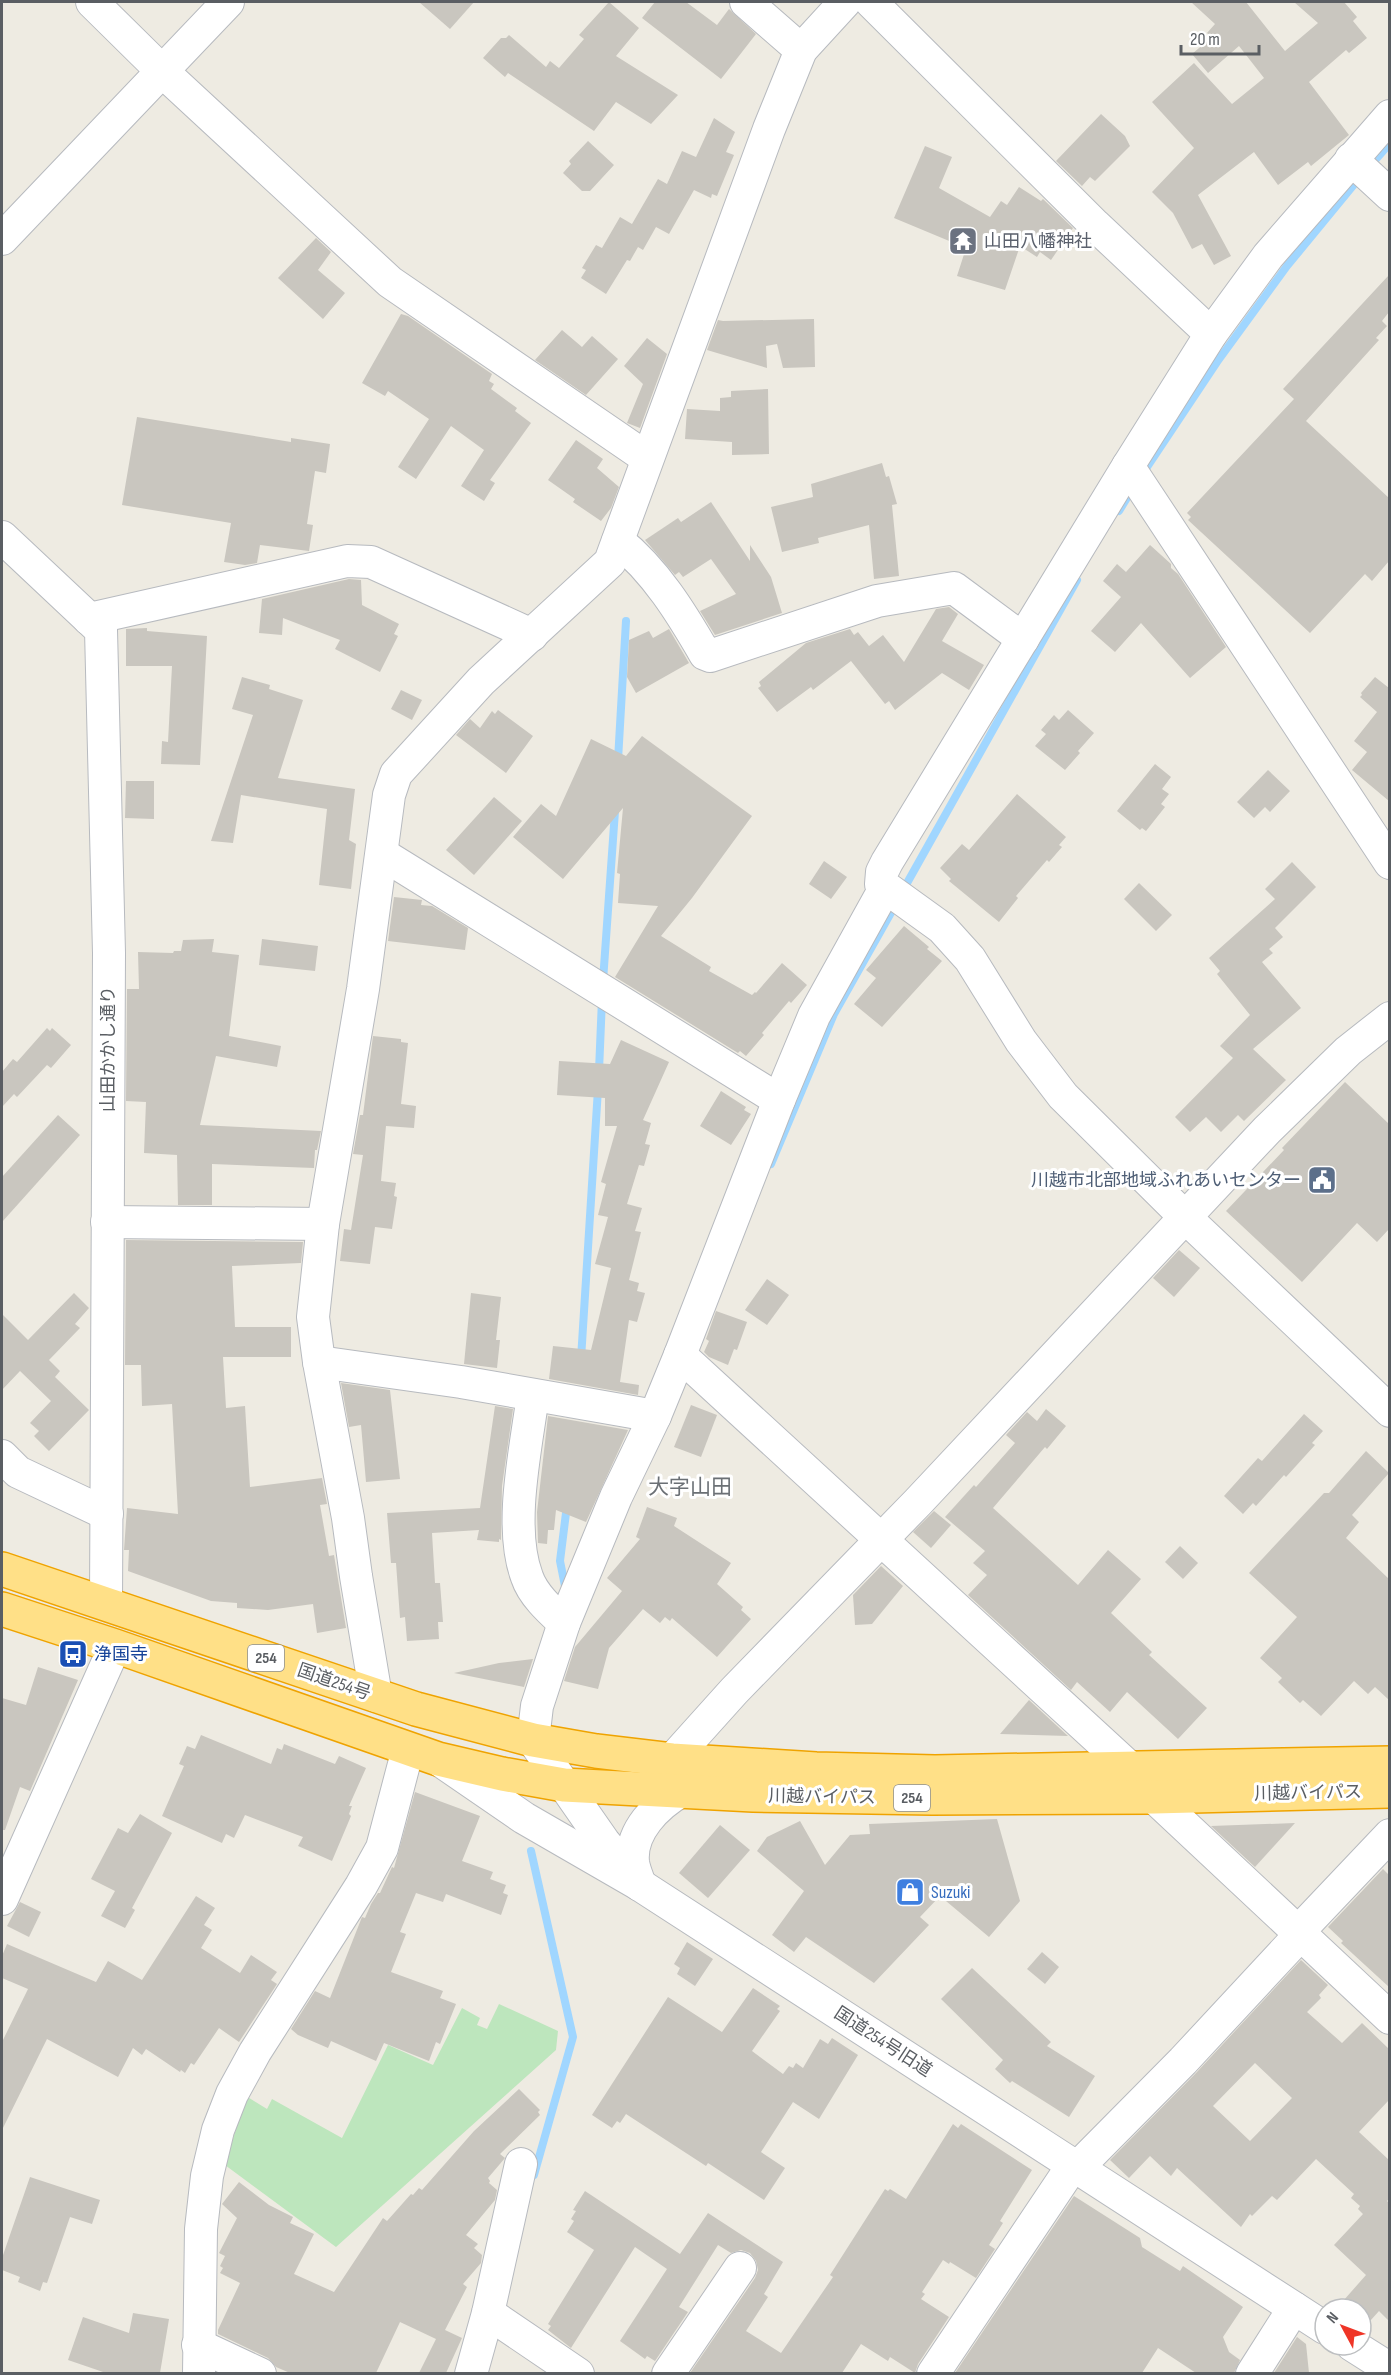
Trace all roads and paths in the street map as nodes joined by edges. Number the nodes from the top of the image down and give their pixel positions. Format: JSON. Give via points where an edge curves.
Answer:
{"nodes":[{"id":1,"x":92,"y":2,"type":"edge"},
{"id":2,"x":228,"y":2,"type":"edge"},
{"id":3,"x":746,"y":2,"type":"edge"},
{"id":4,"x":845,"y":2,"type":"edge"},
{"id":5,"x":871,"y":2,"type":"edge"},
{"id":6,"x":801,"y":50,"type":"junction"},
{"id":7,"x":162,"y":71,"type":"junction"},
{"id":8,"x":1389,"y":116,"type":"edge"},
{"id":9,"x":1351,"y":159,"type":"junction"},
{"id":10,"x":1389,"y":195,"type":"edge"},
{"id":11,"x":2,"y":239,"type":"edge"},
{"id":12,"x":1211,"y":334,"type":"junction"},
{"id":13,"x":647,"y":458,"type":"junction"},
{"id":14,"x":1128,"y":466,"type":"junction"},
{"id":15,"x":2,"y":537,"type":"edge"},
{"id":16,"x":618,"y":541,"type":"junction"},
{"id":17,"x":89,"y":619,"type":"junction"},
{"id":18,"x":532,"y":635,"type":"junction"},
{"id":19,"x":1023,"y":639,"type":"junction"},
{"id":20,"x":382,"y":854,"type":"junction"},
{"id":21,"x":1389,"y":863,"type":"edge"},
{"id":22,"x":885,"y":888,"type":"junction"},
{"id":23,"x":1389,"y":1018,"type":"edge"},
{"id":24,"x":778,"y":1100,"type":"junction"},
{"id":25,"x":1186,"y":1218,"type":"junction"},
{"id":26,"x":107,"y":1222,"type":"junction"},
{"id":27,"x":323,"y":1224,"type":"junction"},
{"id":28,"x":680,"y":1355,"type":"junction"},
{"id":29,"x":319,"y":1362,"type":"junction"},
{"id":30,"x":533,"y":1395,"type":"junction"},
{"id":31,"x":1389,"y":1411,"type":"edge"},
{"id":32,"x":655,"y":1416,"type":"junction"},
{"id":33,"x":2,"y":1456,"type":"edge"},
{"id":34,"x":106,"y":1514,"type":"junction"},
{"id":35,"x":882,"y":1539,"type":"junction"},
{"id":36,"x":2,"y":1569,"type":"edge"},
{"id":37,"x":106,"y":1604,"type":"junction"},
{"id":38,"x":2,"y":1609,"type":"edge"},
{"id":39,"x":564,"y":1623,"type":"junction"},
{"id":40,"x":115,"y":1646,"type":"junction"},
{"id":41,"x":376,"y":1696,"type":"junction"},
{"id":42,"x":533,"y":1740,"type":"junction"},
{"id":43,"x":423,"y":1754,"type":"junction"},
{"id":44,"x":672,"y":1761,"type":"junction"},
{"id":45,"x":1389,"y":1763,"type":"edge"},
{"id":46,"x":1131,"y":1768,"type":"junction"},
{"id":47,"x":564,"y":1785,"type":"junction"},
{"id":48,"x":681,"y":1791,"type":"junction"},
{"id":49,"x":1389,"y":1791,"type":"edge"},
{"id":50,"x":1154,"y":1797,"type":"junction"},
{"id":51,"x":1389,"y":1835,"type":"edge"},
{"id":52,"x":640,"y":1885,"type":"junction"},
{"id":53,"x":4,"y":1886,"type":"edge"},
{"id":54,"x":1300,"y":1932,"type":"junction"},
{"id":55,"x":1389,"y":2018,"type":"edge"},
{"id":56,"x":521,"y":2164,"type":"dead end"},
{"id":57,"x":1075,"y":2166,"type":"junction"},
{"id":58,"x":740,"y":2268,"type":"dead end"},
{"id":59,"x":1294,"y":2308,"type":"junction"},
{"id":60,"x":488,"y":2313,"type":"junction"},
{"id":61,"x":1313,"y":2320,"type":"edge"},
{"id":62,"x":1370,"y":2357,"type":"edge"},
{"id":63,"x":199,"y":2359,"type":"edge"},
{"id":64,"x":1389,"y":2369,"type":"edge"},
{"id":65,"x":260,"y":2373,"type":"edge"},
{"id":66,"x":471,"y":2373,"type":"edge"},
{"id":67,"x":578,"y":2373,"type":"edge"},
{"id":68,"x":668,"y":2373,"type":"edge"},
{"id":69,"x":933,"y":2373,"type":"edge"},
{"id":70,"x":1252,"y":2373,"type":"edge"}],
"edges":[{"from":1,"to":7,"type":"street"},
{"from":2,"to":7,"type":"street"},
{"from":3,"to":6,"type":"street"},
{"from":4,"to":6,"type":"street"},
{"from":5,"to":12,"type":"street","via":[[1095,225]]},
{"from":6,"to":13,"type":"street"},
{"from":7,"to":11,"type":"street"},
{"from":7,"to":13,"type":"street","via":[[390,282]]},
{"from":8,"to":9,"type":"street"},
{"from":9,"to":10,"type":"street"},
{"from":9,"to":12,"type":"street","via":[[1268,256]]},
{"from":12,"to":14,"type":"street"},
{"from":13,"to":16,"type":"street"},
{"from":14,"to":19,"type":"street"},
{"from":14,"to":21,"type":"street"},
{"from":15,"to":17,"type":"street","name":"山田かかし通り"},
{"from":16,"to":18,"type":"street","via":[[610,562]]},
{"from":16,"to":19,"type":"street","via":[[638,556],[710,656],[878,601],[954,588]]},
{"from":17,"to":18,"type":"street","via":[[347,561],[371,562]]},
{"from":17,"to":26,"type":"street","name":"山田かかし通り","via":[[101,630],[109,953]]},
{"from":18,"to":20,"type":"street","via":[[481,681],[396,774],[389,795]]},
{"from":19,"to":22,"type":"street","via":[[887,862],[881,884]]},
{"from":20,"to":24,"type":"street"},
{"from":20,"to":27,"type":"street"},
{"from":22,"to":24,"type":"street","via":[[814,1016]]},
{"from":22,"to":25,"type":"street","via":[[942,928],[970,959],[1021,1041],[1063,1096]]},
{"from":23,"to":25,"type":"street","via":[[1348,1051],[1267,1130]]},
{"from":24,"to":28,"type":"street"},
{"from":25,"to":31,"type":"street"},
{"from":25,"to":35,"type":"street"},
{"from":26,"to":27,"type":"street"},
{"from":26,"to":34,"type":"street","name":"山田かかし通り"},
{"from":27,"to":29,"type":"street","via":[[313,1317]]},
{"from":28,"to":32,"type":"street"},
{"from":28,"to":35,"type":"street"},
{"from":29,"to":30,"type":"street"},
{"from":29,"to":41,"type":"street"},
{"from":30,"to":32,"type":"street"},
{"from":30,"to":39,"type":"street","via":[[518,1541],[527,1579]]},
{"from":32,"to":39,"type":"street","via":[[616,1497]]},
{"from":33,"to":34,"type":"street","via":[[18,1472]]},
{"from":34,"to":37,"type":"street","name":"山田かかし通り"},
{"from":35,"to":44,"type":"street","via":[[734,1691]]},
{"from":35,"to":46,"type":"street"},
{"from":36,"to":37,"type":"highway","name":"国道254号","number":"254"},
{"from":37,"to":41,"type":"highway","name":"国道254号","number":"254"},
{"from":38,"to":40,"type":"highway","number":"254"},
{"from":39,"to":42,"type":"street","via":[[537,1706]]},
{"from":40,"to":43,"type":"highway","number":"254"},
{"from":40,"to":53,"type":"street"},
{"from":41,"to":42,"type":"highway","name":"国道254号","number":"254"},
{"from":42,"to":44,"type":"highway","name":"川越バイパス","number":"254"},
{"from":42,"to":47,"type":"street"},
{"from":43,"to":47,"type":"highway","name":"川越バイパス","number":"254"},
{"from":43,"to":52,"type":"street","name":"国道254号旧道","via":[[581,1853]]},
{"from":43,"to":63,"type":"street","via":[[382,1848],[255,2052],[218,2130],[207,2176],[201,2229]]},
{"from":44,"to":46,"type":"highway","name":"川越バイパス","number":"254","via":[[935,1772]]},
{"from":45,"to":46,"type":"highway","name":"川越バイパス","number":"254"},
{"from":47,"to":48,"type":"highway","name":"川越バイパス","number":"254"},
{"from":47,"to":52,"type":"street"},
{"from":48,"to":50,"type":"highway","name":"川越バイパス","number":"254","via":[[753,1796]]},
{"from":48,"to":52,"type":"street","via":[[663,1802],[639,1832],[633,1862]]},
{"from":49,"to":50,"type":"highway","name":"川越バイパス","number":"254"},
{"from":50,"to":54,"type":"street"},
{"from":51,"to":54,"type":"street"},
{"from":52,"to":57,"type":"street","name":"国道254号旧道"},
{"from":54,"to":55,"type":"street"},
{"from":54,"to":57,"type":"street","via":[[1183,2061]]},
{"from":56,"to":60,"type":"street"},
{"from":57,"to":59,"type":"street","name":"国道254号旧道"},
{"from":57,"to":69,"type":"street"},
{"from":58,"to":68,"type":"street"},
{"from":59,"to":61,"type":"street","name":"国道254号旧道"},
{"from":59,"to":70,"type":"street"},
{"from":60,"to":66,"type":"street"},
{"from":60,"to":67,"type":"street"},
{"from":62,"to":64,"type":"street"},
{"from":63,"to":65,"type":"street"}]}
